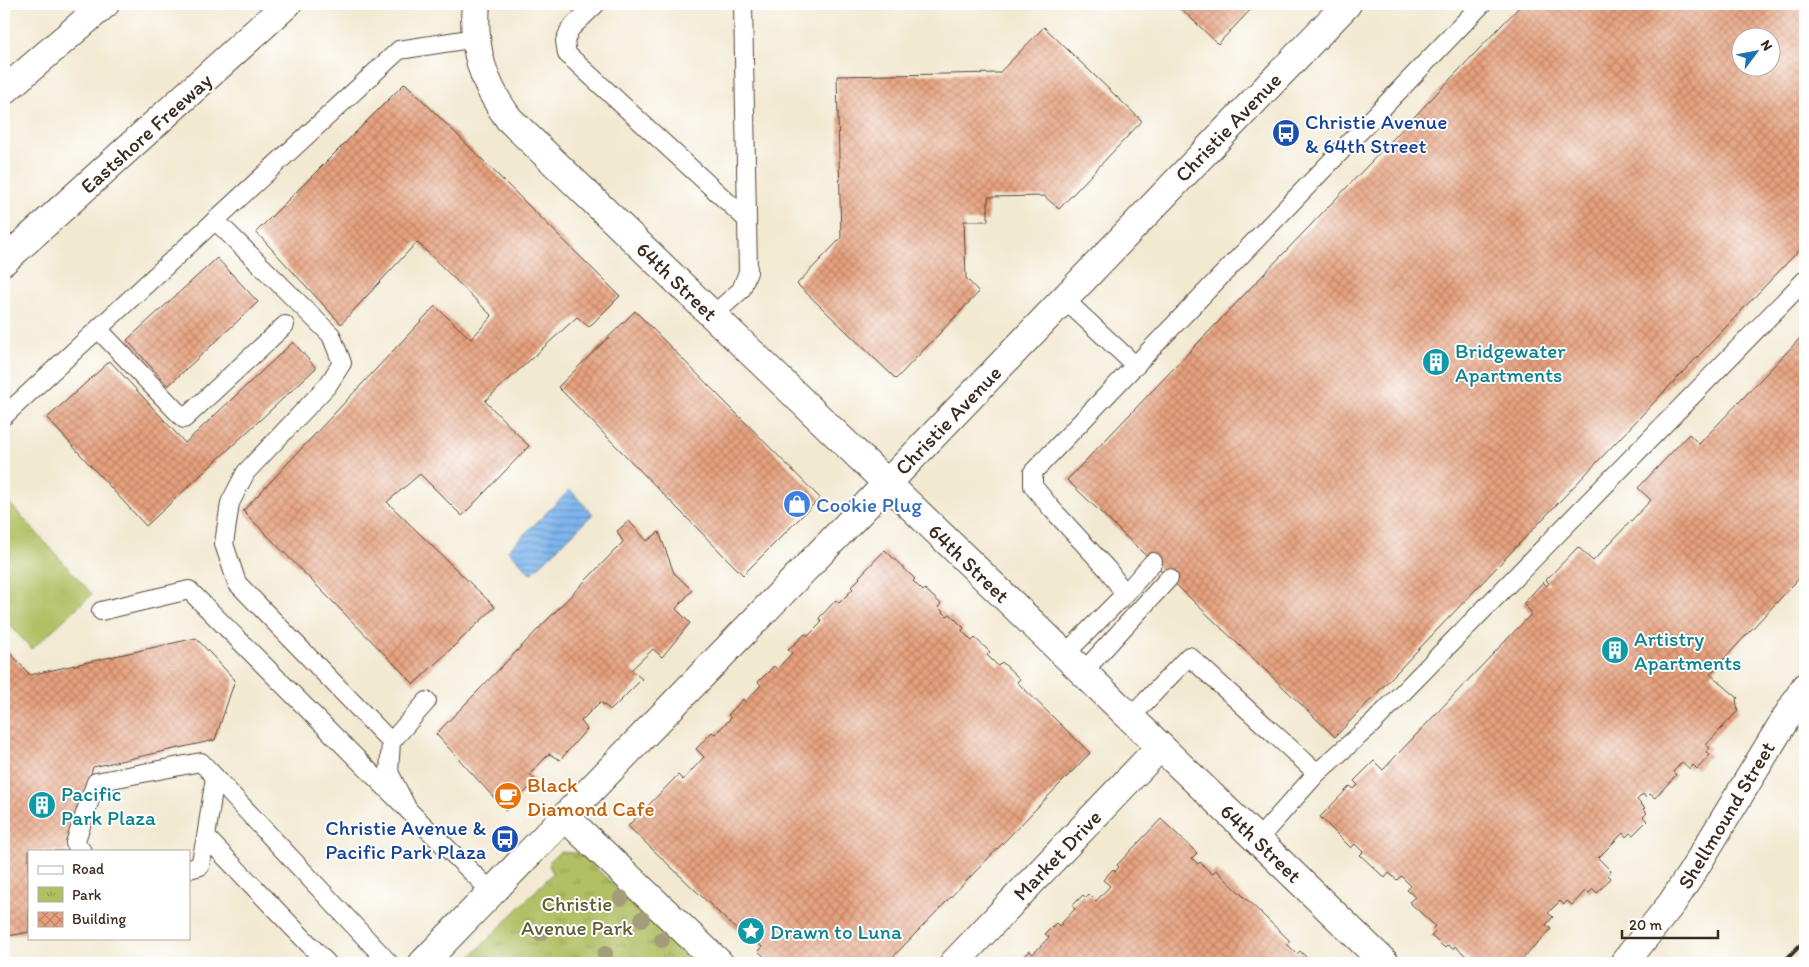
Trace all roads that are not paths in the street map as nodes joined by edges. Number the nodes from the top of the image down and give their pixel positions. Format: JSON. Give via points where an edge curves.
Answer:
{"nodes":[{"id":1,"x":105,"y":4,"type":"edge"},
{"id":2,"x":287,"y":4,"type":"edge"},
{"id":3,"x":476,"y":4,"type":"edge"},
{"id":4,"x":596,"y":4,"type":"edge"},
{"id":5,"x":743,"y":4,"type":"edge"},
{"id":6,"x":1347,"y":4,"type":"edge"},
{"id":7,"x":1482,"y":4,"type":"edge"},
{"id":8,"x":476,"y":38,"type":"junction"},
{"id":9,"x":4,"y":91,"type":"edge"},
{"id":10,"x":215,"y":220,"type":"junction"},
{"id":11,"x":746,"y":220,"type":"junction"},
{"id":12,"x":4,"y":262,"type":"edge"},
{"id":13,"x":1805,"y":280,"type":"edge"},
{"id":14,"x":1064,"y":299,"type":"junction"},
{"id":15,"x":712,"y":316,"type":"junction"},
{"id":16,"x":285,"y":325,"type":"dead end"},
{"id":17,"x":98,"y":329,"type":"junction"},
{"id":18,"x":1136,"y":366,"type":"junction"},
{"id":19,"x":4,"y":416,"type":"edge"},
{"id":20,"x":887,"y":484,"type":"junction"},
{"id":21,"x":1153,"y":562,"type":"dead end"},
{"id":22,"x":1169,"y":578,"type":"dead end"},
{"id":23,"x":1125,"y":594,"type":"junction"},
{"id":24,"x":101,"y":611,"type":"dead end"},
{"id":25,"x":1074,"y":663,"type":"junction"},
{"id":26,"x":1805,"y":687,"type":"edge"},
{"id":27,"x":427,"y":701,"type":"dead end"},
{"id":28,"x":1130,"y":718,"type":"junction"},
{"id":29,"x":391,"y":742,"type":"junction"},
{"id":30,"x":1160,"y":747,"type":"junction"},
{"id":31,"x":1317,"y":773,"type":"junction"},
{"id":32,"x":215,"y":777,"type":"junction"},
{"id":33,"x":408,"y":810,"type":"junction"},
{"id":34,"x":564,"y":817,"type":"junction"},
{"id":35,"x":206,"y":837,"type":"junction"},
{"id":36,"x":1257,"y":840,"type":"junction"},
{"id":37,"x":75,"y":845,"type":"edge"},
{"id":38,"x":190,"y":869,"type":"edge"},
{"id":39,"x":492,"y":892,"type":"junction"},
{"id":40,"x":327,"y":963,"type":"edge"},
{"id":41,"x":388,"y":963,"type":"edge"},
{"id":42,"x":423,"y":963,"type":"edge"},
{"id":43,"x":718,"y":963,"type":"edge"},
{"id":44,"x":954,"y":963,"type":"edge"},
{"id":45,"x":1385,"y":963,"type":"edge"},
{"id":46,"x":1624,"y":963,"type":"edge"}],
"edges":[{"from":1,"to":9,"type":"main road"},
{"from":2,"to":12,"type":"main road","name":"Eastshore Freeway"},
{"from":3,"to":8,"type":"main road","name":"64th Street"},
{"from":4,"to":11,"type":"lane","via":[[570,29],[564,41],[567,54]]},
{"from":5,"to":11,"type":"lane"},
{"from":6,"to":14,"type":"main road","name":"Christie Avenue"},
{"from":7,"to":18,"type":"lane"},
{"from":8,"to":10,"type":"lane","via":[[399,50]]},
{"from":8,"to":15,"type":"main road","name":"64th Street","via":[[490,89],[510,118]]},
{"from":10,"to":17,"type":"lane"},
{"from":10,"to":29,"type":"lane","via":[[331,335],[342,363],[328,384],[246,472],[230,503],[224,544],[238,583]]},
{"from":11,"to":15,"type":"lane","via":[[748,272],[741,290]]},
{"from":13,"to":31,"type":"lane","via":[[1372,724]]},
{"from":14,"to":18,"type":"lane"},
{"from":14,"to":20,"type":"main road","name":"Christie Avenue"},
{"from":15,"to":20,"type":"main road","name":"64th Street"},
{"from":16,"to":17,"type":"lane","via":[[184,419]]},
{"from":17,"to":19,"type":"lane"},
{"from":18,"to":23,"type":"lane","via":[[1033,472],[1033,486],[1108,570]]},
{"from":20,"to":25,"type":"main road","name":"64th Street"},
{"from":20,"to":34,"type":"main road","name":"Christie Avenue"},
{"from":21,"to":23,"type":"lane"},
{"from":22,"to":25,"type":"lane"},
{"from":23,"to":25,"type":"lane"},
{"from":24,"to":33,"type":"lane","via":[[190,590]]},
{"from":25,"to":28,"type":"main road","name":"64th Street"},
{"from":26,"to":46,"type":"main road","name":"Shellmound Street","via":[[1691,874]]},
{"from":27,"to":29,"type":"lane"},
{"from":28,"to":30,"type":"main road","name":"64th Street"},
{"from":28,"to":31,"type":"lane","via":[[1189,656]]},
{"from":29,"to":33,"type":"lane","via":[[389,772]]},
{"from":30,"to":36,"type":"main road","name":"64th Street"},
{"from":30,"to":44,"type":"main road","name":"Market Drive"},
{"from":31,"to":36,"type":"lane"},
{"from":32,"to":35,"type":"lane"},
{"from":32,"to":37,"type":"lane","via":[[201,762],[96,782]]},
{"from":32,"to":41,"type":"lane"},
{"from":33,"to":39,"type":"lane"},
{"from":34,"to":39,"type":"main road","name":"Christie Avenue"},
{"from":34,"to":43,"type":"main road"},
{"from":35,"to":38,"type":"lane","via":[[200,866]]},
{"from":35,"to":40,"type":"lane"},
{"from":36,"to":45,"type":"main road","name":"64th Street"},
{"from":39,"to":42,"type":"main road","name":"Christie Avenue"}]}
